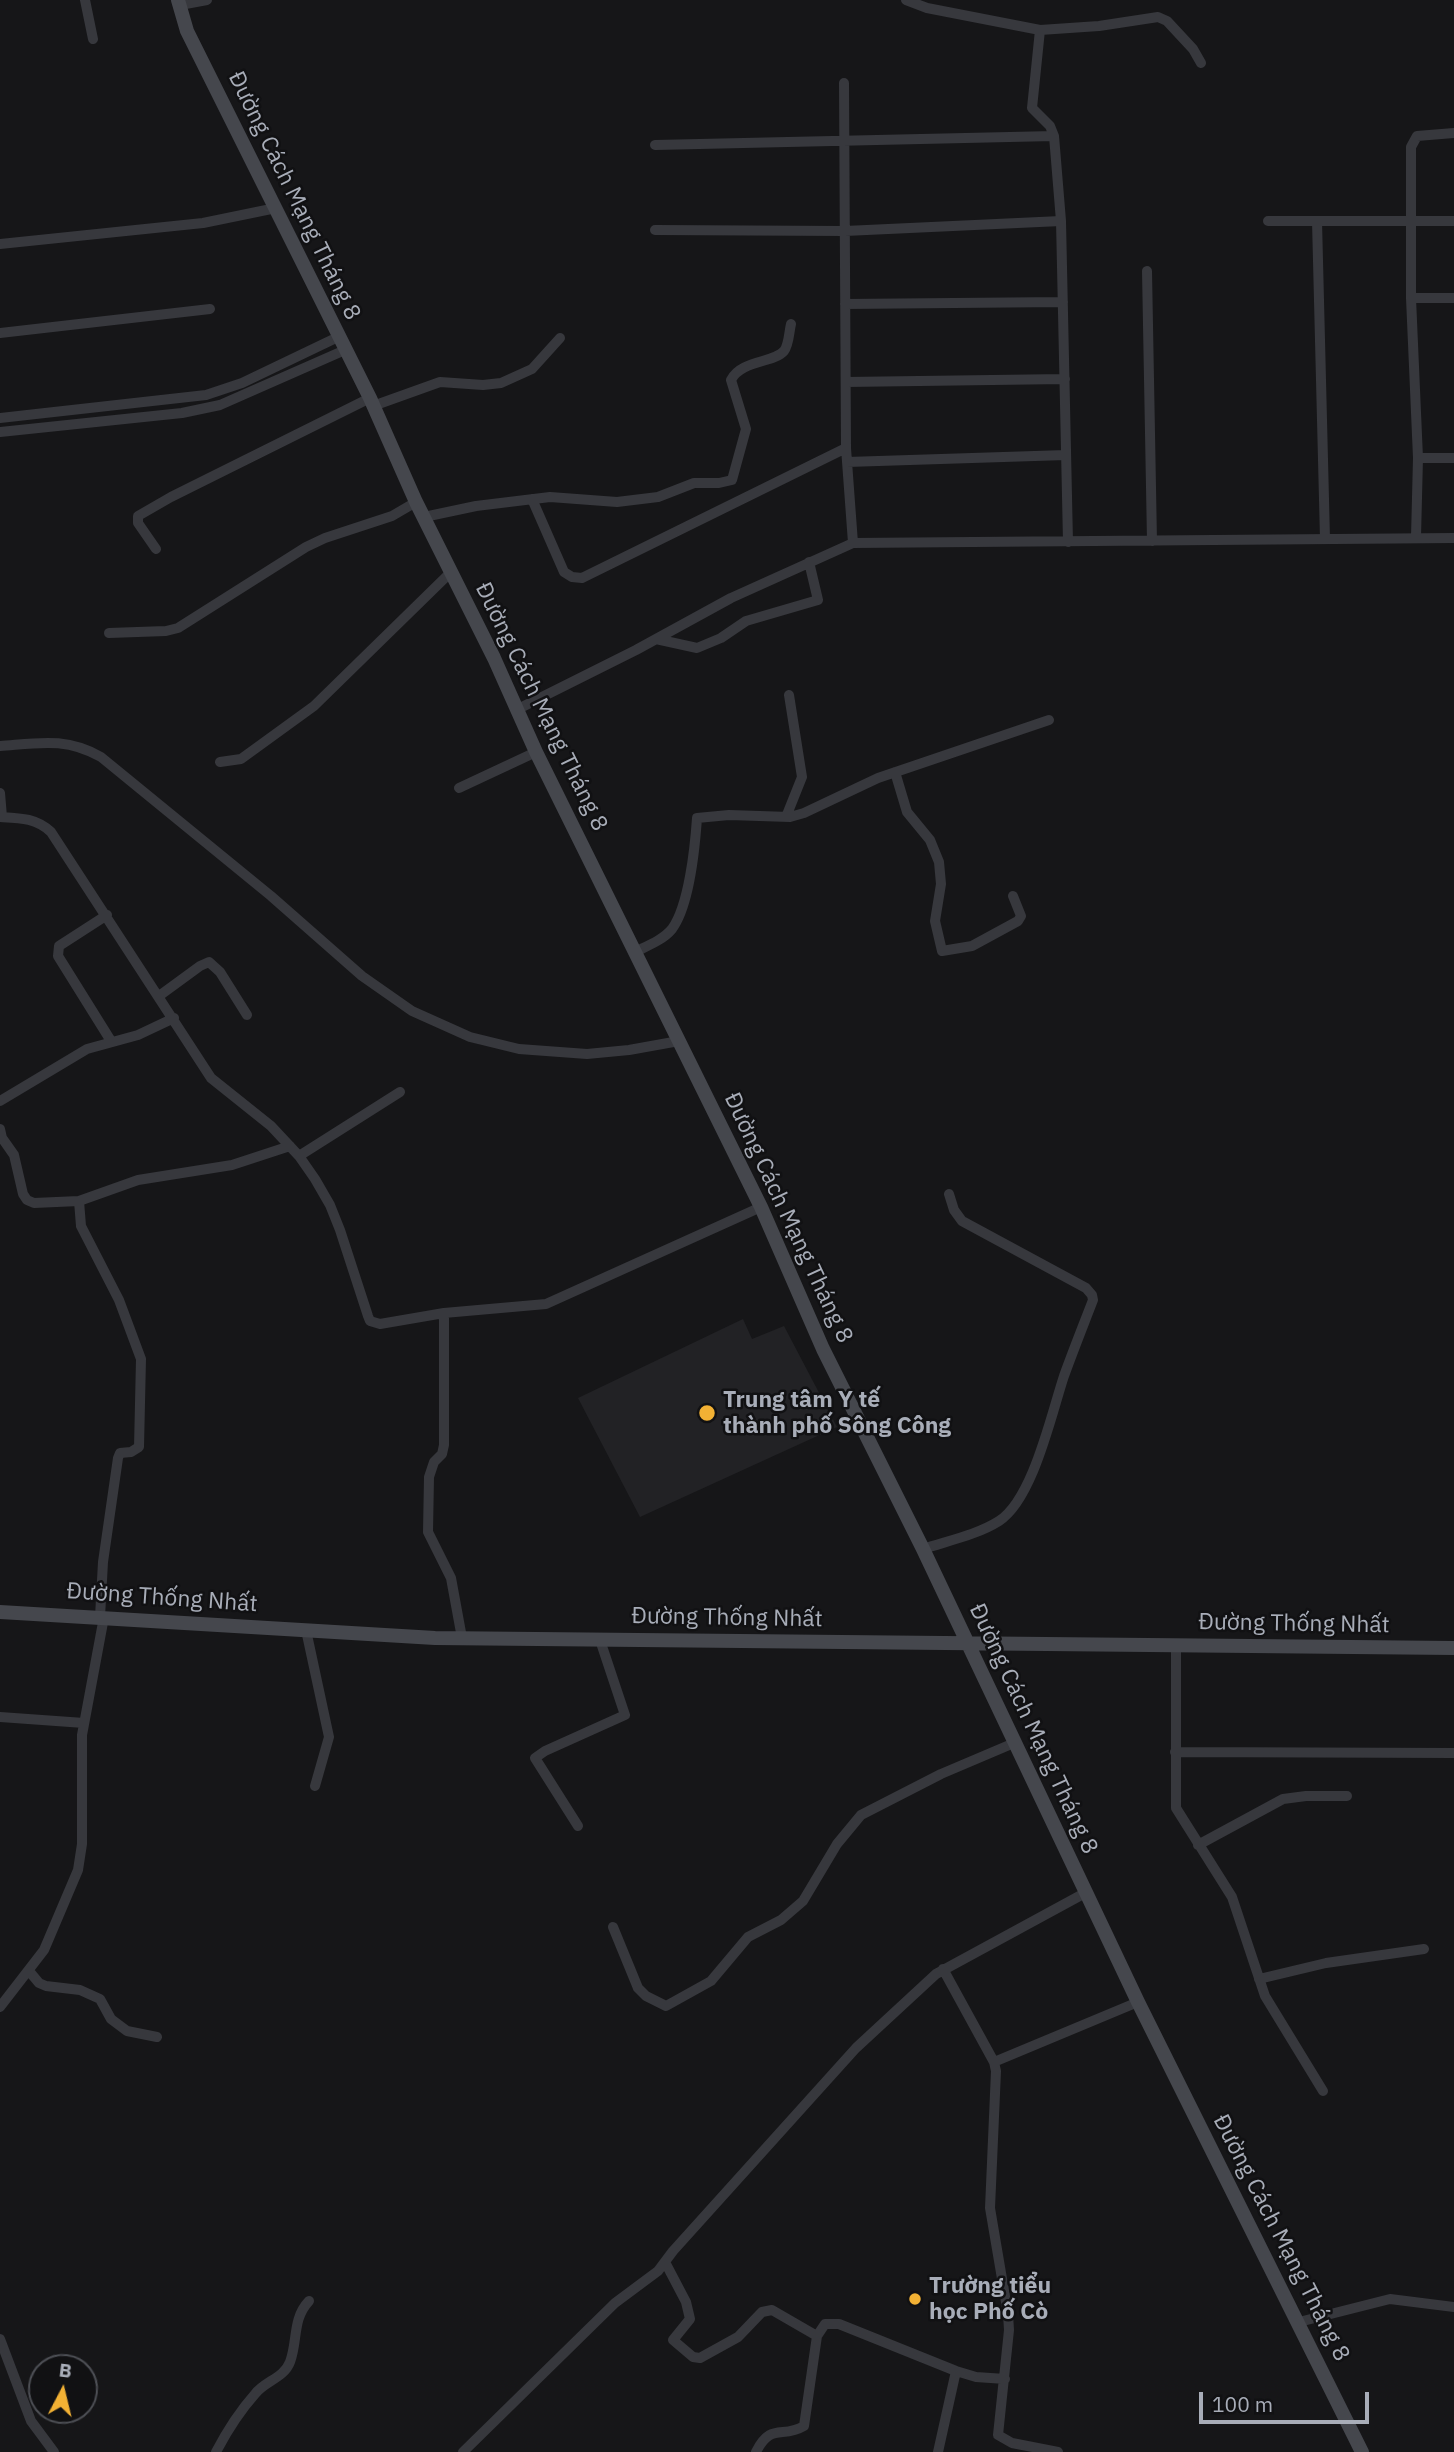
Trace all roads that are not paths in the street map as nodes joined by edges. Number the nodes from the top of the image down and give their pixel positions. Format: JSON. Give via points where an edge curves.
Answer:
{"nodes":[{"id":1,"x":85,"y":0,"type":"edge"},
{"id":2,"x":207,"y":0,"type":"edge"},
{"id":3,"x":906,"y":0,"type":"edge"},
{"id":4,"x":179,"y":2,"type":"edge"},
{"id":5,"x":1040,"y":30,"type":"junction"},
{"id":6,"x":93,"y":39,"type":"dead end"},
{"id":7,"x":1201,"y":63,"type":"dead end"},
{"id":8,"x":844,"y":83,"type":"dead end"},
{"id":9,"x":1454,"y":134,"type":"edge"},
{"id":10,"x":1054,"y":136,"type":"junction"},
{"id":11,"x":845,"y":141,"type":"junction"},
{"id":12,"x":655,"y":145,"type":"dead end"},
{"id":13,"x":276,"y":208,"type":"junction"},
{"id":14,"x":1061,"y":221,"type":"junction"},
{"id":15,"x":1268,"y":221,"type":"dead end"},
{"id":16,"x":1317,"y":221,"type":"junction"},
{"id":17,"x":1412,"y":221,"type":"junction"},
{"id":18,"x":1454,"y":221,"type":"edge"},
{"id":19,"x":655,"y":229,"type":"dead end"},
{"id":20,"x":845,"y":231,"type":"junction"},
{"id":21,"x":0,"y":244,"type":"edge"},
{"id":22,"x":1147,"y":271,"type":"dead end"},
{"id":23,"x":1412,"y":298,"type":"junction"},
{"id":24,"x":1454,"y":298,"type":"edge"},
{"id":25,"x":1063,"y":302,"type":"junction"},
{"id":26,"x":845,"y":304,"type":"junction"},
{"id":27,"x":210,"y":309,"type":"dead end"},
{"id":28,"x":791,"y":324,"type":"dead end"},
{"id":29,"x":0,"y":333,"type":"edge"},
{"id":30,"x":560,"y":338,"type":"dead end"},
{"id":31,"x":342,"y":343,"type":"junction"},
{"id":32,"x":1065,"y":379,"type":"junction"},
{"id":33,"x":846,"y":382,"type":"junction"},
{"id":34,"x":371,"y":402,"type":"junction"},
{"id":35,"x":51,"y":413,"type":"junction"},
{"id":36,"x":0,"y":418,"type":"edge"},
{"id":37,"x":52,"y":427,"type":"junction"},
{"id":38,"x":0,"y":432,"type":"edge"},
{"id":39,"x":846,"y":448,"type":"junction"},
{"id":40,"x":1066,"y":455,"type":"junction"},
{"id":41,"x":1418,"y":458,"type":"junction"},
{"id":42,"x":1454,"y":458,"type":"edge"},
{"id":43,"x":847,"y":462,"type":"junction"},
{"id":44,"x":533,"y":499,"type":"junction"},
{"id":45,"x":416,"y":502,"type":"junction"},
{"id":46,"x":424,"y":517,"type":"junction"},
{"id":47,"x":1416,"y":537,"type":"junction"},
{"id":48,"x":1454,"y":538,"type":"edge"},
{"id":49,"x":1325,"y":539,"type":"junction"},
{"id":50,"x":1152,"y":541,"type":"junction"},
{"id":51,"x":1068,"y":542,"type":"junction"},
{"id":52,"x":853,"y":543,"type":"junction"},
{"id":53,"x":156,"y":549,"type":"dead end"},
{"id":54,"x":808,"y":562,"type":"junction"},
{"id":55,"x":451,"y":572,"type":"junction"},
{"id":56,"x":109,"y":633,"type":"dead end"},
{"id":57,"x":656,"y":639,"type":"junction"},
{"id":58,"x":789,"y":695,"type":"dead end"},
{"id":59,"x":518,"y":709,"type":"junction"},
{"id":60,"x":1049,"y":720,"type":"dead end"},
{"id":61,"x":0,"y":746,"type":"edge"},
{"id":62,"x":536,"y":752,"type":"junction"},
{"id":63,"x":220,"y":762,"type":"dead end"},
{"id":64,"x":895,"y":772,"type":"junction"},
{"id":65,"x":459,"y":788,"type":"dead end"},
{"id":66,"x":0,"y":793,"type":"edge"},
{"id":67,"x":1,"y":817,"type":"edge"},
{"id":68,"x":786,"y":817,"type":"junction"},
{"id":69,"x":1013,"y":896,"type":"dead end"},
{"id":70,"x":107,"y":915,"type":"junction"},
{"id":71,"x":635,"y":952,"type":"junction"},
{"id":72,"x":159,"y":996,"type":"junction"},
{"id":73,"x":247,"y":1014,"type":"dead end"},
{"id":74,"x":174,"y":1018,"type":"junction"},
{"id":75,"x":111,"y":1041,"type":"junction"},
{"id":76,"x":679,"y":1041,"type":"junction"},
{"id":77,"x":400,"y":1092,"type":"dead end"},
{"id":78,"x":0,"y":1101,"type":"edge"},
{"id":79,"x":0,"y":1129,"type":"edge"},
{"id":80,"x":2,"y":1143,"type":"edge"},
{"id":81,"x":290,"y":1146,"type":"junction"},
{"id":82,"x":299,"y":1156,"type":"junction"},
{"id":83,"x":948,"y":1194,"type":"dead end"},
{"id":84,"x":79,"y":1201,"type":"junction"},
{"id":85,"x":761,"y":1207,"type":"junction"},
{"id":86,"x":444,"y":1313,"type":"junction"},
{"id":87,"x":923,"y":1549,"type":"junction"},
{"id":88,"x":0,"y":1612,"type":"edge"},
{"id":89,"x":102,"y":1617,"type":"junction"},
{"id":90,"x":306,"y":1630,"type":"junction"},
{"id":91,"x":462,"y":1638,"type":"junction"},
{"id":92,"x":600,"y":1640,"type":"junction"},
{"id":93,"x":968,"y":1644,"type":"junction"},
{"id":94,"x":1176,"y":1646,"type":"junction"},
{"id":95,"x":1454,"y":1648,"type":"edge"},
{"id":96,"x":0,"y":1717,"type":"edge"},
{"id":97,"x":84,"y":1723,"type":"junction"},
{"id":98,"x":1014,"y":1743,"type":"junction"},
{"id":99,"x":1175,"y":1752,"type":"junction"},
{"id":100,"x":1454,"y":1753,"type":"edge"},
{"id":101,"x":315,"y":1786,"type":"dead end"},
{"id":102,"x":1348,"y":1796,"type":"dead end"},
{"id":103,"x":578,"y":1826,"type":"dead end"},
{"id":104,"x":1198,"y":1845,"type":"junction"},
{"id":105,"x":1085,"y":1893,"type":"junction"},
{"id":106,"x":613,"y":1927,"type":"dead end"},
{"id":107,"x":1424,"y":1949,"type":"dead end"},
{"id":108,"x":943,"y":1969,"type":"junction"},
{"id":109,"x":29,"y":1971,"type":"junction"},
{"id":110,"x":1259,"y":1979,"type":"junction"},
{"id":111,"x":1138,"y":2002,"type":"junction"},
{"id":112,"x":0,"y":2007,"type":"edge"},
{"id":113,"x":157,"y":2036,"type":"dead end"},
{"id":114,"x":994,"y":2062,"type":"junction"},
{"id":115,"x":1323,"y":2091,"type":"dead end"},
{"id":116,"x":665,"y":2262,"type":"junction"},
{"id":117,"x":309,"y":2301,"type":"dead end"},
{"id":118,"x":1454,"y":2307,"type":"edge"},
{"id":119,"x":1299,"y":2322,"type":"junction"},
{"id":120,"x":817,"y":2336,"type":"junction"},
{"id":121,"x":0,"y":2339,"type":"edge"},
{"id":122,"x":956,"y":2371,"type":"junction"},
{"id":123,"x":1005,"y":2379,"type":"junction"},
{"id":124,"x":54,"y":2452,"type":"edge"},
{"id":125,"x":216,"y":2452,"type":"edge"},
{"id":126,"x":463,"y":2452,"type":"edge"},
{"id":127,"x":756,"y":2452,"type":"edge"},
{"id":128,"x":938,"y":2452,"type":"edge"},
{"id":129,"x":1058,"y":2452,"type":"edge"},
{"id":130,"x":1362,"y":2452,"type":"edge"}],
"edges":[{"from":1,"to":6,"type":"street"},
{"from":2,"to":4,"type":"street"},
{"from":3,"to":5,"type":"street"},
{"from":4,"to":13,"type":"street","name":"Đường Cách Mạng Tháng 8","via":[[187,31]]},
{"from":5,"to":7,"type":"street","via":[[1158,17],[1167,21]]},
{"from":5,"to":10,"type":"street","via":[[1032,108]]},
{"from":8,"to":11,"type":"street"},
{"from":9,"to":17,"type":"street","via":[[1424,134],[1414,140]]},
{"from":10,"to":11,"type":"street"},
{"from":10,"to":14,"type":"street"},
{"from":11,"to":12,"type":"street"},
{"from":11,"to":20,"type":"street"},
{"from":13,"to":21,"type":"street","via":[[203,223]]},
{"from":13,"to":31,"type":"street","name":"Đường Cách Mạng Tháng 8"},
{"from":14,"to":20,"type":"street"},
{"from":14,"to":25,"type":"street"},
{"from":15,"to":16,"type":"street"},
{"from":16,"to":17,"type":"street"},
{"from":16,"to":49,"type":"street"},
{"from":17,"to":18,"type":"street"},
{"from":17,"to":23,"type":"street"},
{"from":19,"to":20,"type":"street"},
{"from":20,"to":26,"type":"street"},
{"from":22,"to":50,"type":"street"},
{"from":23,"to":24,"type":"street"},
{"from":23,"to":41,"type":"street"},
{"from":25,"to":26,"type":"street"},
{"from":25,"to":32,"type":"street"},
{"from":26,"to":33,"type":"street"},
{"from":27,"to":29,"type":"street"},
{"from":28,"to":44,"type":"street","via":[[781,354],[740,370],[731,380],[746,429],[732,480],[694,483],[658,497],[617,502],[562,496]]},
{"from":30,"to":34,"type":"street","via":[[532,369],[501,383],[440,382]]},
{"from":31,"to":34,"type":"street","name":"Đường Cách Mạng Tháng 8"},
{"from":31,"to":35,"type":"street","via":[[206,395]]},
{"from":31,"to":37,"type":"street","via":[[220,405]]},
{"from":32,"to":33,"type":"street"},
{"from":32,"to":40,"type":"street"},
{"from":33,"to":39,"type":"street"},
{"from":34,"to":45,"type":"street","name":"Đường Cách Mạng Tháng 8"},
{"from":34,"to":53,"type":"street","via":[[138,516]]},
{"from":35,"to":36,"type":"street"},
{"from":35,"to":37,"type":"street"},
{"from":37,"to":38,"type":"street"},
{"from":39,"to":43,"type":"street"},
{"from":39,"to":44,"type":"street","via":[[582,578],[564,572]]},
{"from":40,"to":43,"type":"street"},
{"from":40,"to":51,"type":"street"},
{"from":41,"to":42,"type":"street"},
{"from":41,"to":47,"type":"street"},
{"from":43,"to":52,"type":"street"},
{"from":44,"to":46,"type":"street"},
{"from":45,"to":46,"type":"street","name":"Đường Cách Mạng Tháng 8"},
{"from":45,"to":56,"type":"street","via":[[392,516],[306,547],[178,628]]},
{"from":46,"to":55,"type":"street","name":"Đường Cách Mạng Tháng 8"},
{"from":47,"to":48,"type":"street"},
{"from":47,"to":49,"type":"street"},
{"from":49,"to":50,"type":"street"},
{"from":50,"to":51,"type":"street"},
{"from":51,"to":52,"type":"street"},
{"from":52,"to":54,"type":"street"},
{"from":54,"to":57,"type":"street"},
{"from":54,"to":57,"type":"street","via":[[818,600],[746,621],[697,648]]},
{"from":55,"to":59,"type":"street","name":"Đường Cách Mạng Tháng 8"},
{"from":55,"to":63,"type":"street","via":[[314,706],[241,759]]},
{"from":57,"to":59,"type":"street"},
{"from":58,"to":68,"type":"street","via":[[802,777]]},
{"from":59,"to":62,"type":"street","name":"Đường Cách Mạng Tháng 8"},
{"from":60,"to":64,"type":"street"},
{"from":61,"to":76,"type":"street","via":[[59,742],[85,747],[102,757],[362,976],[441,1025],[519,1049],[587,1054]]},
{"from":62,"to":65,"type":"street"},
{"from":62,"to":71,"type":"street","name":"Đường Cách Mạng Tháng 8"},
{"from":64,"to":68,"type":"street"},
{"from":64,"to":69,"type":"street","via":[[906,812],[930,840],[939,862],[935,921],[942,951],[972,946],[1018,921],[1021,915]]},
{"from":66,"to":67,"type":"street"},
{"from":67,"to":70,"type":"street","via":[[42,823]]},
{"from":68,"to":71,"type":"street","via":[[697,818],[691,870],[678,917],[664,936]]},
{"from":70,"to":72,"type":"street"},
{"from":70,"to":75,"type":"street","via":[[57,950]]},
{"from":71,"to":76,"type":"street","name":"Đường Cách Mạng Tháng 8"},
{"from":72,"to":73,"type":"street","via":[[209,962]]},
{"from":72,"to":74,"type":"street"},
{"from":74,"to":75,"type":"street","via":[[138,1035]]},
{"from":74,"to":81,"type":"street","via":[[219,1087]]},
{"from":75,"to":78,"type":"street","via":[[87,1048]]},
{"from":76,"to":85,"type":"street","name":"Đường Cách Mạng Tháng 8"},
{"from":77,"to":82,"type":"street"},
{"from":79,"to":80,"type":"street"},
{"from":80,"to":84,"type":"street","via":[[14,1155],[27,1200]]},
{"from":81,"to":82,"type":"street"},
{"from":81,"to":84,"type":"street","via":[[232,1165],[138,1180]]},
{"from":82,"to":86,"type":"street","via":[[330,1205],[370,1321],[380,1324]]},
{"from":83,"to":87,"type":"street","via":[[962,1222],[1086,1289],[1093,1300],[1033,1472],[1009,1512],[988,1527]]},
{"from":84,"to":89,"type":"street","via":[[81,1226],[119,1300],[141,1359],[139,1447],[120,1453],[118,1458],[103,1562]]},
{"from":85,"to":86,"type":"street","via":[[546,1304]]},
{"from":85,"to":87,"type":"street","name":"Đường Cách Mạng Tháng 8","via":[[823,1349]]},
{"from":86,"to":91,"type":"street","via":[[444,1445],[429,1477],[428,1532],[451,1578]]},
{"from":87,"to":93,"type":"street","name":"Đường Cách Mạng Tháng 8"},
{"from":88,"to":89,"type":"street","name":"Đường Thống Nhất"},
{"from":89,"to":90,"type":"street","name":"Đường Thống Nhất"},
{"from":89,"to":97,"type":"street"},
{"from":90,"to":91,"type":"street","name":"Đường Thống Nhất"},
{"from":90,"to":101,"type":"street","via":[[329,1737]]},
{"from":91,"to":92,"type":"street","name":"Đường Thống Nhất"},
{"from":92,"to":93,"type":"street","name":"Đường Thống Nhất"},
{"from":92,"to":103,"type":"street","via":[[625,1715],[536,1758]]},
{"from":93,"to":94,"type":"street","name":"Đường Thống Nhất"},
{"from":93,"to":98,"type":"street","name":"Đường Cách Mạng Tháng 8"},
{"from":94,"to":95,"type":"street","name":"Đường Thống Nhất"},
{"from":94,"to":99,"type":"street"},
{"from":96,"to":97,"type":"street"},
{"from":97,"to":109,"type":"street","via":[[81,1857],[44,1950]]},
{"from":98,"to":105,"type":"street","name":"Đường Cách Mạng Tháng 8"},
{"from":98,"to":106,"type":"street","via":[[861,1815],[803,1901],[781,1920],[748,1937],[717,1976],[671,2005],[661,2005],[638,1989]]},
{"from":99,"to":100,"type":"street"},
{"from":99,"to":104,"type":"street","via":[[1176,1808]]},
{"from":102,"to":104,"type":"street","via":[[1283,1799]]},
{"from":104,"to":110,"type":"street","via":[[1232,1897]]},
{"from":105,"to":108,"type":"street"},
{"from":105,"to":111,"type":"street","name":"Đường Cách Mạng Tháng 8"},
{"from":107,"to":110,"type":"street","via":[[1326,1963]]},
{"from":108,"to":114,"type":"street"},
{"from":108,"to":116,"type":"street","via":[[856,2048]]},
{"from":109,"to":112,"type":"street"},
{"from":109,"to":113,"type":"street","via":[[46,1986],[100,1998],[111,2019],[127,2031]]},
{"from":110,"to":115,"type":"street","via":[[1269,2005]]},
{"from":111,"to":114,"type":"street"},
{"from":111,"to":119,"type":"street","name":"Đường Cách Mạng Tháng 8"},
{"from":114,"to":123,"type":"street","via":[[990,2208],[1008,2314]]},
{"from":116,"to":120,"type":"street","via":[[690,2319],[673,2340],[693,2357],[700,2358],[738,2337],[768,2310]]},
{"from":116,"to":126,"type":"street","via":[[615,2303]]},
{"from":117,"to":125,"type":"street","via":[[298,2318],[291,2361],[283,2373],[257,2390]]},
{"from":118,"to":119,"type":"street","via":[[1390,2300]]},
{"from":119,"to":130,"type":"street","name":"Đường Cách Mạng Tháng 8"},
{"from":120,"to":122,"type":"street","via":[[825,2324],[839,2324]]},
{"from":120,"to":127,"type":"street","via":[[804,2426],[764,2437]]},
{"from":121,"to":124,"type":"street","via":[[25,2410]]},
{"from":122,"to":123,"type":"street"},
{"from":122,"to":128,"type":"street"},
{"from":123,"to":129,"type":"street","via":[[998,2435],[1012,2443]]}]}
